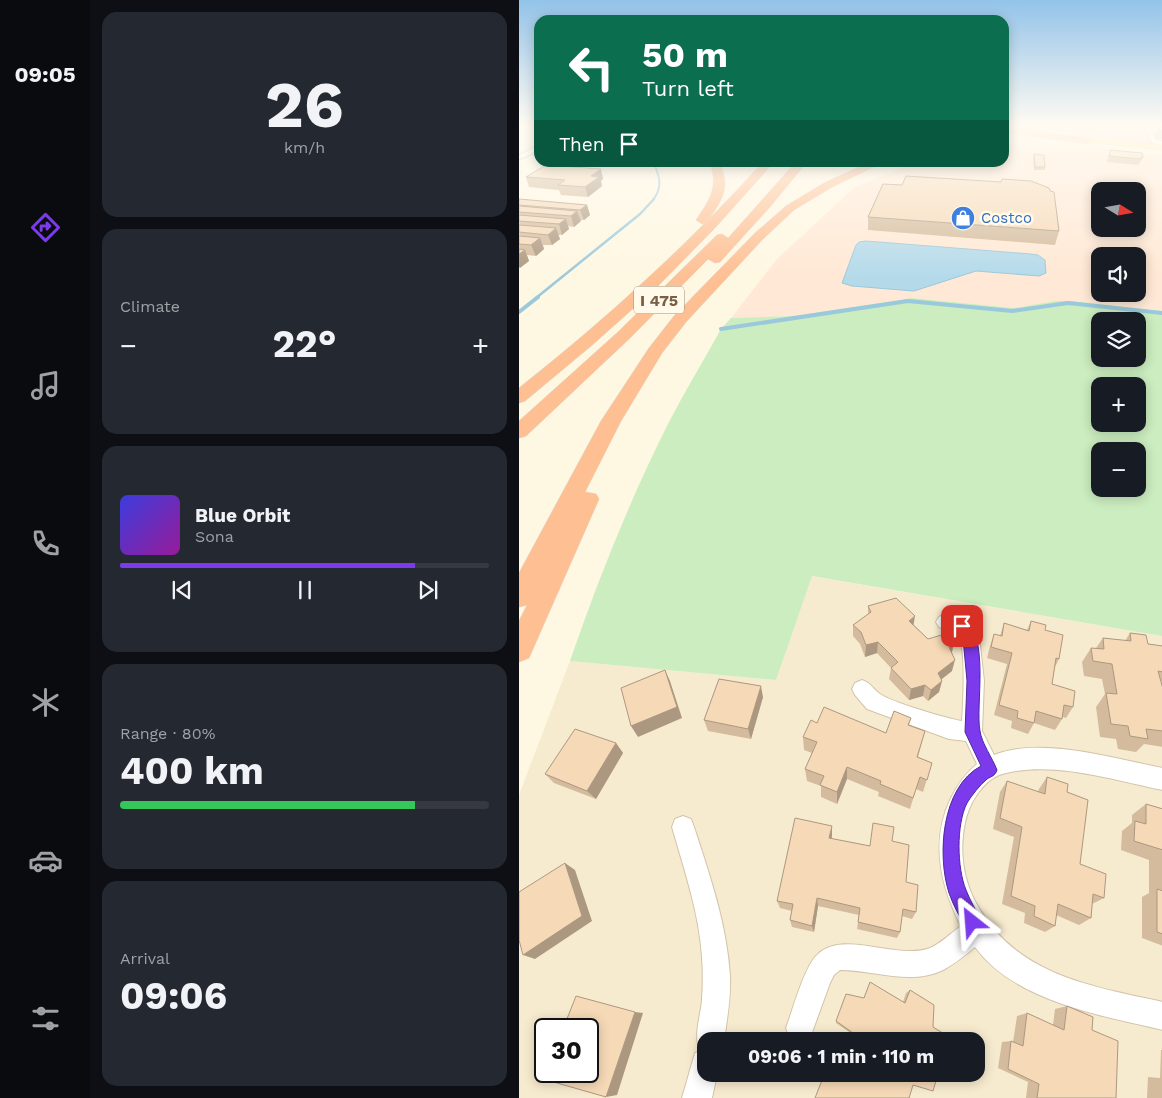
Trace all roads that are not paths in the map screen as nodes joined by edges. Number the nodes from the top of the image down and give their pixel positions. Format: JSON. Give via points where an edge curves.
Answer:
{"nodes":[{"id":1,"x":719,"y":175,"type":"edge"},
{"id":2,"x":757,"y":175,"type":"edge"},
{"id":3,"x":782,"y":175,"type":"edge"},
{"id":4,"x":790,"y":175,"type":"edge"},
{"id":5,"x":850,"y":175,"type":"edge"},
{"id":6,"x":797,"y":205,"type":"junction"},
{"id":7,"x":601,"y":330,"type":"junction"},
{"id":8,"x":519,"y":397,"type":"edge"},
{"id":9,"x":519,"y":432,"type":"edge"},
{"id":10,"x":519,"y":576,"type":"edge"},
{"id":11,"x":519,"y":597,"type":"edge"},
{"id":12,"x":945,"y":622,"type":"dead end"},
{"id":13,"x":519,"y":650,"type":"edge"},
{"id":14,"x":861,"y":689,"type":"dead end"},
{"id":15,"x":972,"y":732,"type":"junction"},
{"id":16,"x":990,"y":770,"type":"junction"},
{"id":17,"x":1162,"y":779,"type":"edge"},
{"id":18,"x":683,"y":827,"type":"dead end"},
{"id":19,"x":978,"y":930,"type":"junction"},
{"id":20,"x":1162,"y":1016,"type":"edge"},
{"id":21,"x":800,"y":1028,"type":"dead end"},
{"id":22,"x":711,"y":1032,"type":"edge"},
{"id":23,"x":701,"y":1082,"type":"edge"},
{"id":24,"x":697,"y":1098,"type":"edge"}],
"edges":[{"from":1,"to":7,"type":"highway","via":[[720,190],[712,206]]},
{"from":2,"to":7,"type":"highway","number":"I 475","via":[[699,238]]},
{"from":3,"to":9,"type":"highway","number":"I 475","via":[[672,288]]},
{"from":4,"to":10,"type":"highway","via":[[697,279],[643,352],[604,415]]},
{"from":5,"to":6,"type":"highway"},
{"from":6,"to":11,"type":"highway","via":[[759,236],[680,319],[655,352],[611,421]]},
{"from":6,"to":13,"type":"highway","via":[[705,310],[648,389],[578,518]]},
{"from":7,"to":8,"type":"highway","number":"I 475"},
{"from":12,"to":15,"type":"street","via":[[962,626],[969,636],[974,681]]},
{"from":14,"to":15,"type":"street","via":[[874,702],[949,729]]},
{"from":15,"to":16,"type":"street"},
{"from":16,"to":17,"type":"street","via":[[1003,762],[1050,760]]},
{"from":16,"to":19,"type":"street","via":[[971,785],[962,798],[951,832],[952,865],[958,892]]},
{"from":18,"to":22,"type":"street","via":[[706,903],[712,935],[716,1000]]},
{"from":19,"to":20,"type":"street","via":[[1004,958],[1042,982]]},
{"from":19,"to":21,"type":"street","via":[[935,960],[897,963],[842,957],[834,959],[819,976]]},
{"from":23,"to":24,"type":"street"}]}
